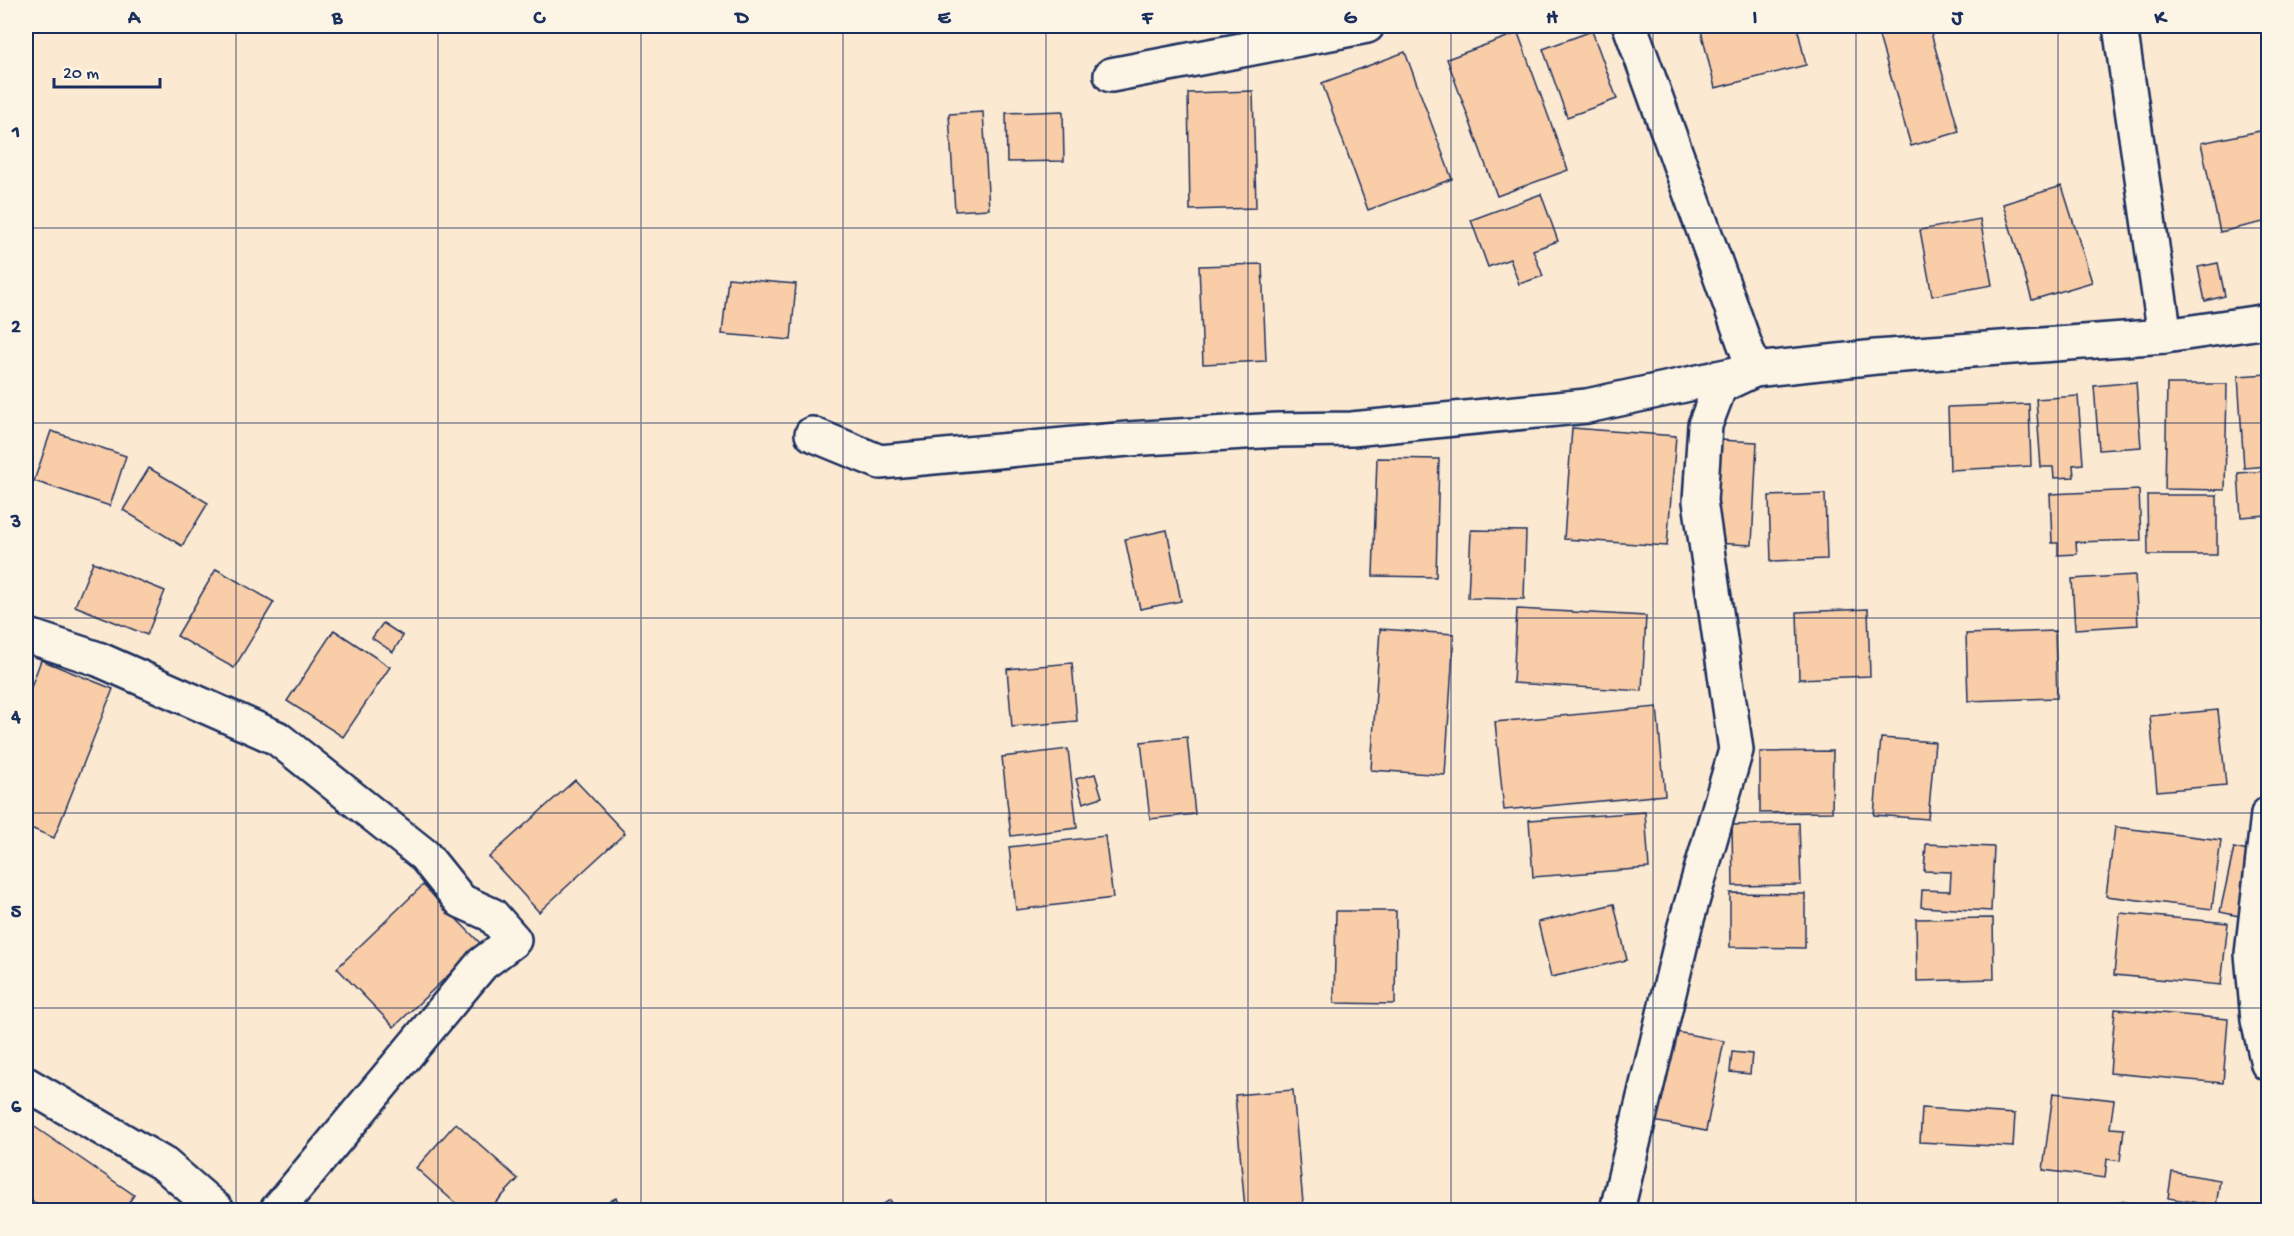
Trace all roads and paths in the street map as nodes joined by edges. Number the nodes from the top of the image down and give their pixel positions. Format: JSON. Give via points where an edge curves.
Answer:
{"nodes":[{"id":1,"x":1367,"y":26,"type":"edge"},
{"id":2,"x":1630,"y":26,"type":"edge"},
{"id":3,"x":2120,"y":26,"type":"edge"},
{"id":4,"x":1111,"y":75,"type":"dead end"},
{"id":5,"x":2268,"y":321,"type":"edge"},
{"id":6,"x":2165,"y":336,"type":"junction"},
{"id":7,"x":1754,"y":370,"type":"junction"},
{"id":8,"x":812,"y":434,"type":"dead end"},
{"id":9,"x":26,"y":635,"type":"edge"},
{"id":10,"x":2268,"y":814,"type":"edge"},
{"id":11,"x":2268,"y":1064,"type":"edge"},
{"id":12,"x":26,"y":1084,"type":"edge"},
{"id":13,"x":217,"y":1210,"type":"edge"},
{"id":14,"x":277,"y":1210,"type":"edge"},
{"id":15,"x":1617,"y":1210,"type":"edge"}],
"edges":[{"from":1,"to":4,"type":"street"},
{"from":2,"to":7,"type":"street"},
{"from":3,"to":6,"type":"street"},
{"from":5,"to":6,"type":"street"},
{"from":6,"to":7,"type":"street"},
{"from":7,"to":8,"type":"street","via":[[1587,406],[1352,429],[1128,439],[880,462]]},
{"from":7,"to":15,"type":"street","via":[[1720,386],[1705,425],[1700,501],[1736,750],[1685,926]]},
{"from":9,"to":14,"type":"street","via":[[98,659],[278,738],[424,855],[461,900],[492,915],[514,940],[482,964]]},
{"from":10,"to":11,"type":"street","via":[[2252,954],[2258,1020]]},
{"from":12,"to":13,"type":"street","via":[[165,1165]]}]}
